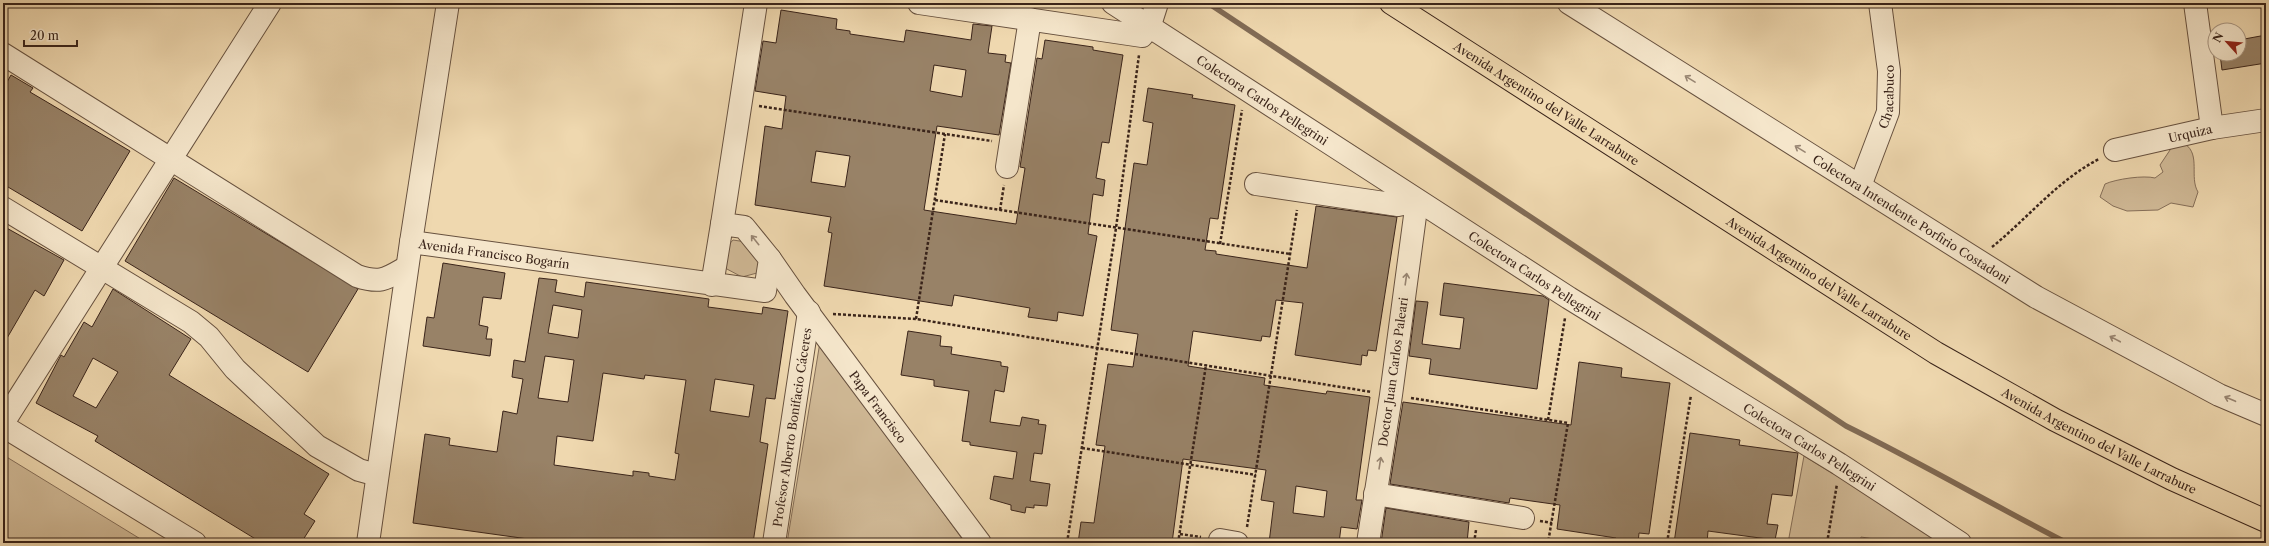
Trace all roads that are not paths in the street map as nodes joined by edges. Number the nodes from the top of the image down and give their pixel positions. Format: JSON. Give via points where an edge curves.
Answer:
{"nodes":[{"id":1,"x":270,"y":3,"type":"edge"},
{"id":2,"x":448,"y":3,"type":"edge"},
{"id":3,"x":756,"y":3,"type":"edge"},
{"id":4,"x":920,"y":3,"type":"edge"},
{"id":5,"x":1113,"y":3,"type":"edge"},
{"id":6,"x":1157,"y":3,"type":"edge"},
{"id":7,"x":1391,"y":3,"type":"edge"},
{"id":8,"x":1569,"y":3,"type":"edge"},
{"id":9,"x":1880,"y":3,"type":"edge"},
{"id":10,"x":2195,"y":3,"type":"edge"},
{"id":11,"x":1030,"y":19,"type":"junction"},
{"id":12,"x":1146,"y":31,"type":"junction"},
{"id":13,"x":3,"y":54,"type":"edge"},
{"id":14,"x":2266,"y":120,"type":"edge"},
{"id":15,"x":2212,"y":128,"type":"junction"},
{"id":16,"x":2116,"y":150,"type":"road end"},
{"id":17,"x":169,"y":159,"type":"junction"},
{"id":18,"x":1007,"y":167,"type":"road end"},
{"id":19,"x":1256,"y":184,"type":"dead end"},
{"id":20,"x":1860,"y":186,"type":"junction"},
{"id":21,"x":1417,"y":201,"type":"junction"},
{"id":22,"x":3,"y":208,"type":"edge"},
{"id":23,"x":722,"y":224,"type":"junction"},
{"id":24,"x":411,"y":242,"type":"junction"},
{"id":25,"x":770,"y":259,"type":"junction"},
{"id":26,"x":407,"y":267,"type":"junction"},
{"id":27,"x":101,"y":268,"type":"junction"},
{"id":28,"x":712,"y":284,"type":"junction"},
{"id":29,"x":764,"y":291,"type":"junction"},
{"id":30,"x":795,"y":295,"type":"junction"},
{"id":31,"x":809,"y":312,"type":"junction"},
{"id":32,"x":2266,"y":415,"type":"edge"},
{"id":33,"x":3,"y":424,"type":"edge"},
{"id":34,"x":377,"y":475,"type":"junction"},
{"id":35,"x":1375,"y":494,"type":"junction"},
{"id":36,"x":1522,"y":518,"type":"dead end"},
{"id":37,"x":2266,"y":521,"type":"edge"},
{"id":38,"x":195,"y":543,"type":"edge"},
{"id":39,"x":368,"y":543,"type":"edge"},
{"id":40,"x":774,"y":543,"type":"edge"},
{"id":41,"x":980,"y":543,"type":"edge"},
{"id":42,"x":1368,"y":543,"type":"edge"},
{"id":43,"x":1960,"y":543,"type":"edge"}],
"edges":[{"from":1,"to":17,"type":"street"},
{"from":2,"to":24,"type":"street"},
{"from":3,"to":23,"type":"street"},
{"from":4,"to":11,"type":"street"},
{"from":5,"to":12,"type":"street","name":"Colectora Carlos Pellegrini"},
{"from":6,"to":12,"type":"street"},
{"from":7,"to":37,"type":"highway","name":"Avenida Argentino del Valle Larrabure","via":[[1936,353],[2055,420],[2172,479]]},
{"from":20,"to":8,"type":"street","name":"Colectora Intendente Porfirio Costadoni","one_way":true},
{"from":9,"to":20,"type":"street","name":"Chacabuco","via":[[1889,71],[1888,112]]},
{"from":10,"to":15,"type":"street"},
{"from":11,"to":12,"type":"street"},
{"from":11,"to":18,"type":"street"},
{"from":12,"to":21,"type":"street","name":"Colectora Carlos Pellegrini","via":[[1246,88]]},
{"from":13,"to":17,"type":"street"},
{"from":14,"to":15,"type":"street","name":"Urquiza"},
{"from":15,"to":16,"type":"street","name":"Urquiza"},
{"from":17,"to":26,"type":"street","via":[[357,276],[373,282],[388,278]]},
{"from":17,"to":27,"type":"street"},
{"from":19,"to":21,"type":"street","via":[[1398,205]]},
{"from":32,"to":20,"type":"street","name":"Colectora Intendente Porfirio Costadoni","one_way":true,"via":[[2220,395],[2049,304]]},
{"from":35,"to":21,"type":"street","name":"Doctor Juan Carlos Paleari","one_way":true},
{"from":21,"to":43,"type":"street","name":"Colectora Carlos Pellegrini","via":[[1839,464]]},
{"from":22,"to":27,"type":"street"},
{"from":25,"to":23,"type":"street","name":"Papa Francisco","one_way":true,"via":[[744,227]]},
{"from":23,"to":28,"type":"street"},
{"from":24,"to":26,"type":"street","name":"Avenida Francisco Bogarín"},
{"from":24,"to":28,"type":"street","name":"Avenida Francisco Bogarín"},
{"from":25,"to":29,"type":"street"},
{"from":25,"to":30,"type":"street","name":"Papa Francisco"},
{"from":26,"to":34,"type":"street","name":"Avenida Francisco Bogarín"},
{"from":27,"to":33,"type":"street"},
{"from":27,"to":34,"type":"street","via":[[191,322],[209,337],[235,369],[317,446],[359,470]]},
{"from":28,"to":29,"type":"street","name":"Avenida Francisco Bogarín"},
{"from":29,"to":30,"type":"street"},
{"from":30,"to":31,"type":"street","name":"Papa Francisco"},
{"from":31,"to":40,"type":"street","name":"Profesor Alberto Bonifacio Cáceres"},
{"from":31,"to":41,"type":"street","name":"Papa Francisco"},
{"from":33,"to":38,"type":"street"},
{"from":34,"to":39,"type":"street","name":"Avenida Francisco Bogarín"},
{"from":35,"to":36,"type":"street"},
{"from":35,"to":42,"type":"street","name":"Doctor Juan Carlos Paleari"}]}
